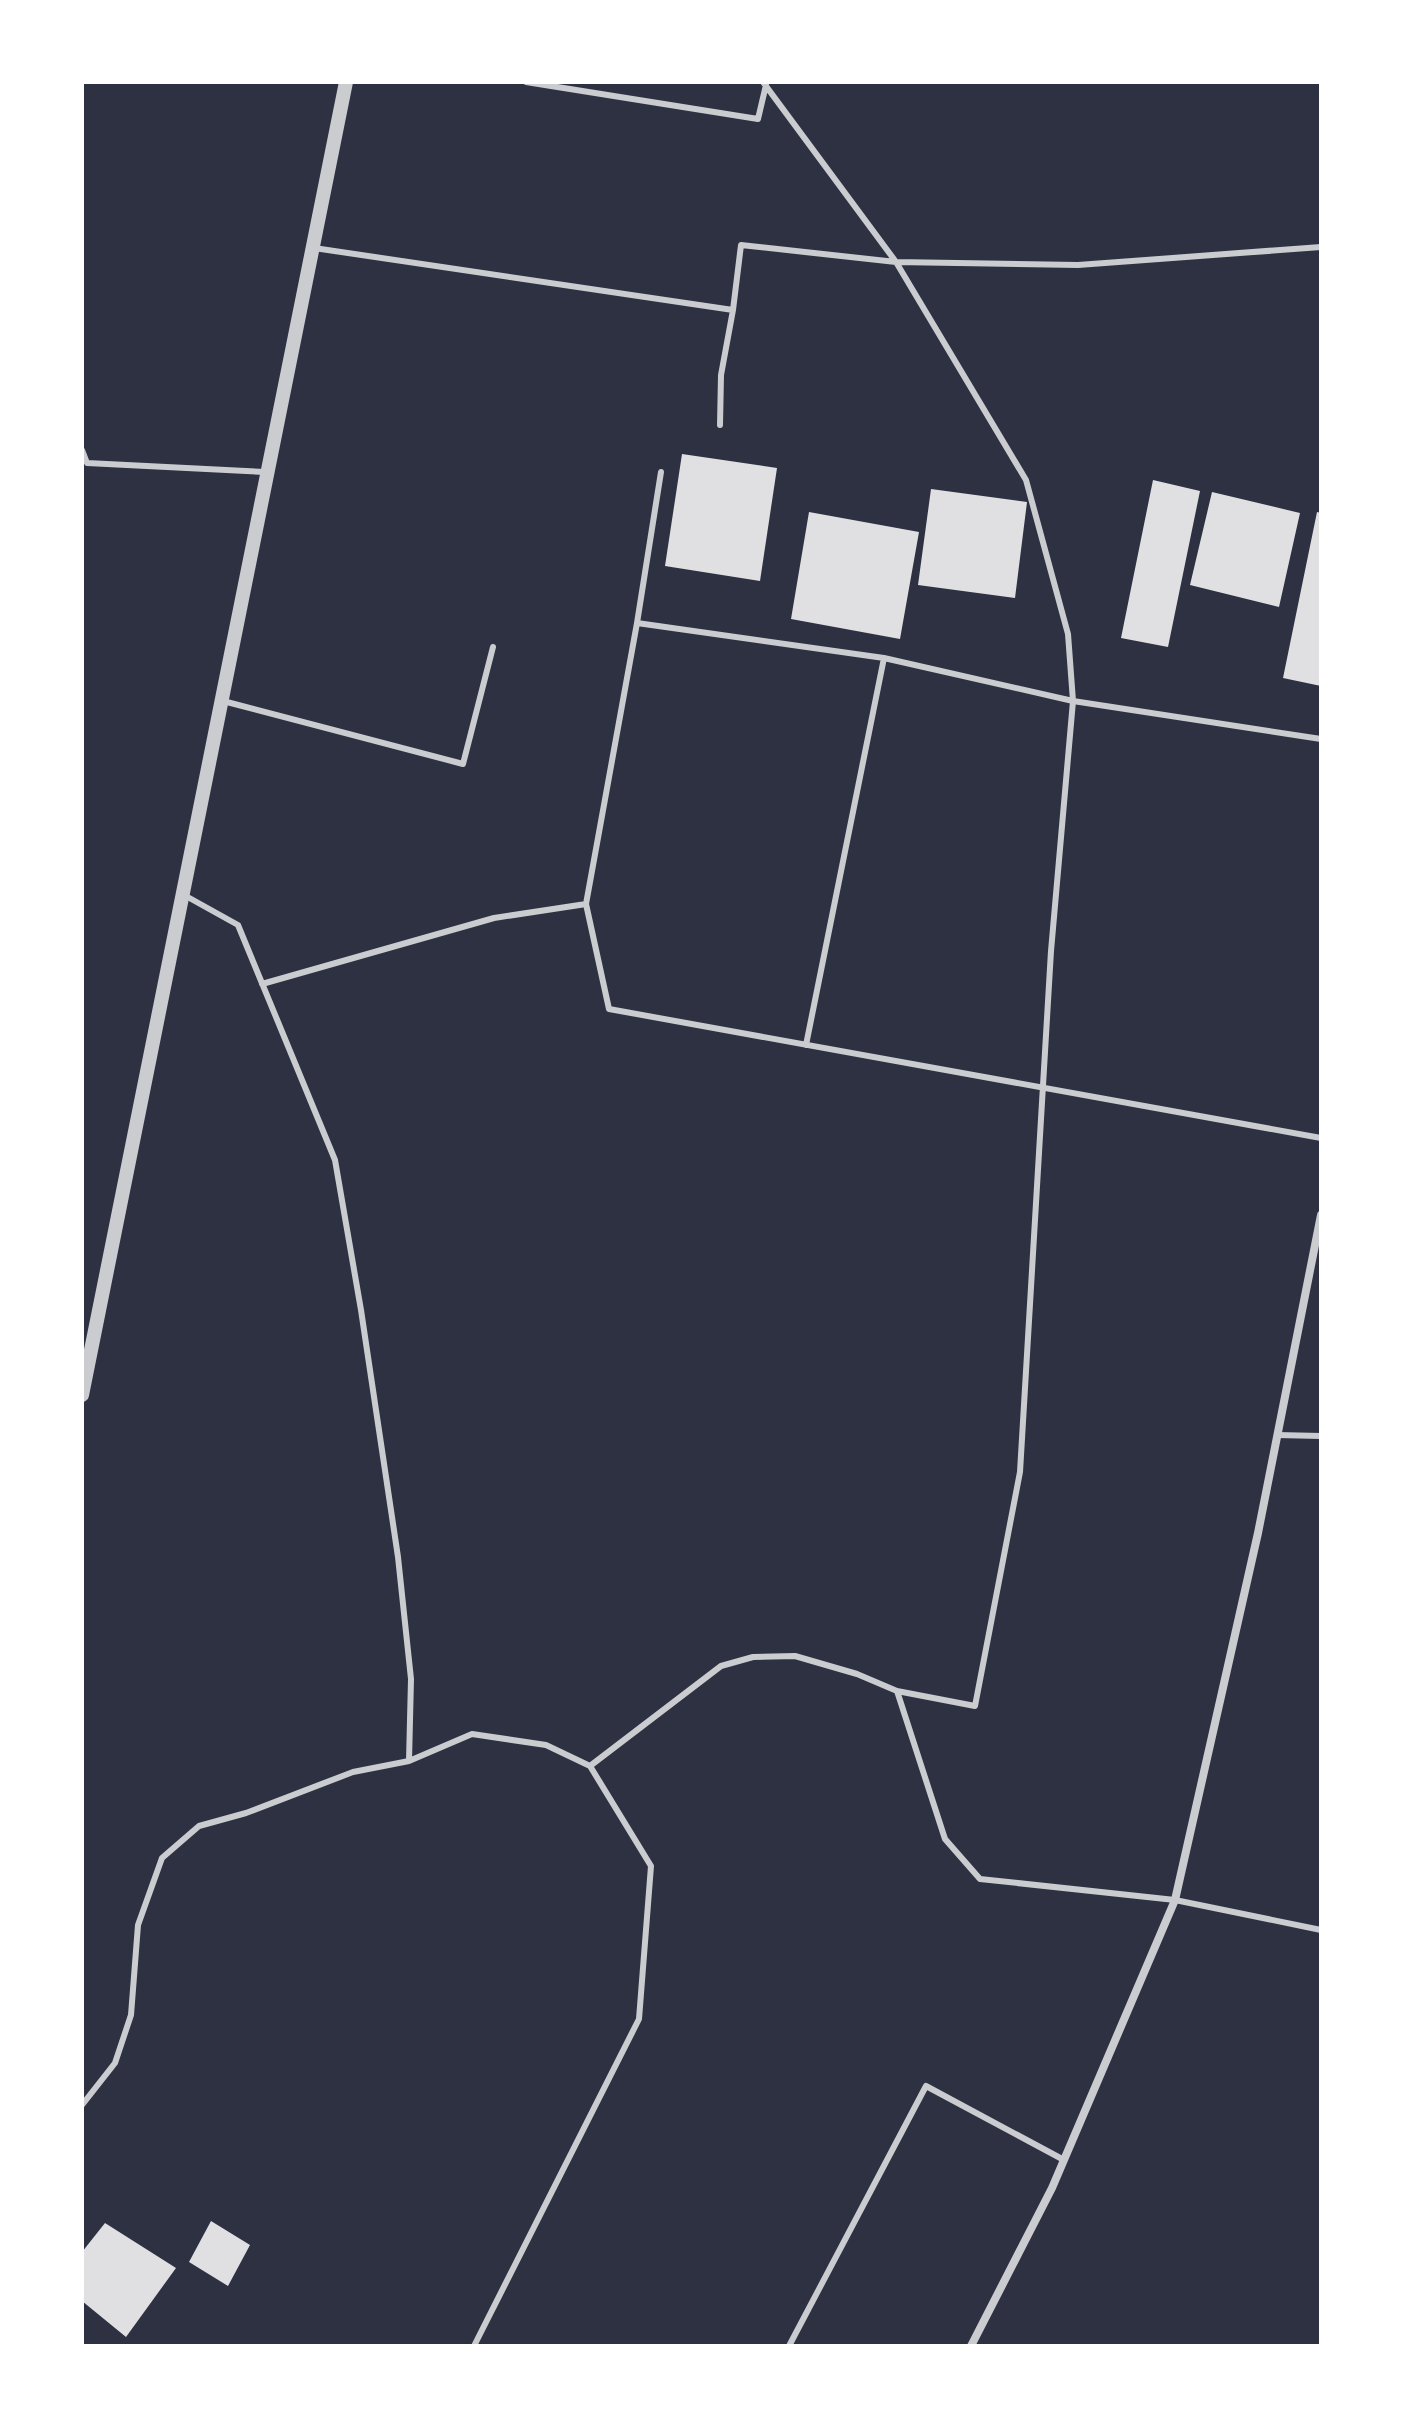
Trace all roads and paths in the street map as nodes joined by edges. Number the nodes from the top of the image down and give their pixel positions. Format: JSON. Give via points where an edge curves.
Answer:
{"nodes":[{"id":1,"x":346,"y":82,"type":"edge"},
{"id":2,"x":526,"y":82,"type":"edge"},
{"id":3,"x":764,"y":84,"type":"edge"},
{"id":4,"x":1321,"y":247,"type":"edge"},
{"id":5,"x":314,"y":248,"type":"junction"},
{"id":6,"x":896,"y":262,"type":"junction"},
{"id":7,"x":733,"y":310,"type":"junction"},
{"id":8,"x":720,"y":425,"type":"dead end"},
{"id":9,"x":82,"y":450,"type":"edge"},
{"id":10,"x":85,"y":463,"type":"edge"},
{"id":11,"x":269,"y":472,"type":"junction"},
{"id":12,"x":661,"y":472,"type":"dead end"},
{"id":13,"x":637,"y":623,"type":"junction"},
{"id":14,"x":493,"y":647,"type":"dead end"},
{"id":15,"x":884,"y":658,"type":"junction"},
{"id":16,"x":223,"y":701,"type":"junction"},
{"id":17,"x":1073,"y":701,"type":"junction"},
{"id":18,"x":1321,"y":739,"type":"edge"},
{"id":19,"x":184,"y":895,"type":"junction"},
{"id":20,"x":586,"y":904,"type":"junction"},
{"id":21,"x":262,"y":984,"type":"junction"},
{"id":22,"x":806,"y":1045,"type":"junction"},
{"id":23,"x":1043,"y":1088,"type":"junction"},
{"id":24,"x":1321,"y":1138,"type":"edge"},
{"id":25,"x":1321,"y":1215,"type":"edge"},
{"id":26,"x":87,"y":1342,"type":"edge"},
{"id":27,"x":82,"y":1395,"type":"edge"},
{"id":28,"x":1277,"y":1435,"type":"junction"},
{"id":29,"x":1321,"y":1436,"type":"edge"},
{"id":30,"x":897,"y":1691,"type":"junction"},
{"id":31,"x":409,"y":1761,"type":"junction"},
{"id":32,"x":590,"y":1766,"type":"junction"},
{"id":33,"x":1175,"y":1900,"type":"junction"},
{"id":34,"x":1321,"y":1930,"type":"edge"},
{"id":35,"x":82,"y":2105,"type":"edge"},
{"id":36,"x":1064,"y":2160,"type":"junction"},
{"id":37,"x":474,"y":2346,"type":"edge"},
{"id":38,"x":789,"y":2346,"type":"edge"},
{"id":39,"x":971,"y":2346,"type":"edge"}],
"edges":[{"from":1,"to":5,"type":"street"},
{"from":2,"to":3,"type":"lane","via":[[758,119]]},
{"from":3,"to":6,"type":"lane"},
{"from":4,"to":6,"type":"lane","via":[[1078,265]]},
{"from":5,"to":7,"type":"lane"},
{"from":5,"to":11,"type":"street"},
{"from":6,"to":7,"type":"lane","via":[[741,245]]},
{"from":6,"to":17,"type":"lane","via":[[1026,480],[1068,634]]},
{"from":7,"to":8,"type":"lane","via":[[721,375]]},
{"from":9,"to":10,"type":"lane"},
{"from":10,"to":11,"type":"lane"},
{"from":11,"to":16,"type":"street"},
{"from":12,"to":13,"type":"lane"},
{"from":13,"to":15,"type":"lane"},
{"from":13,"to":20,"type":"lane"},
{"from":14,"to":16,"type":"lane","via":[[463,764]]},
{"from":15,"to":17,"type":"lane"},
{"from":15,"to":22,"type":"lane"},
{"from":16,"to":19,"type":"street"},
{"from":17,"to":18,"type":"lane"},
{"from":17,"to":23,"type":"lane"},
{"from":19,"to":21,"type":"lane","via":[[238,925]]},
{"from":19,"to":26,"type":"street"},
{"from":20,"to":21,"type":"lane","via":[[494,918]]},
{"from":20,"to":22,"type":"lane","via":[[609,1009]]},
{"from":21,"to":31,"type":"lane","via":[[335,1160],[398,1557],[411,1679]]},
{"from":22,"to":23,"type":"lane"},
{"from":23,"to":24,"type":"lane"},
{"from":23,"to":30,"type":"lane","via":[[1020,1472],[975,1706]]},
{"from":25,"to":28,"type":"street"},
{"from":26,"to":27,"type":"street"},
{"from":28,"to":29,"type":"lane"},
{"from":28,"to":33,"type":"street"},
{"from":30,"to":32,"type":"lane","via":[[795,1656],[753,1657],[721,1666]]},
{"from":30,"to":33,"type":"lane","via":[[945,1839],[980,1879]]},
{"from":31,"to":32,"type":"lane","via":[[472,1734],[546,1745]]},
{"from":31,"to":35,"type":"lane","via":[[353,1772],[199,1826],[162,1858],[138,1925],[131,2015],[115,2063]]},
{"from":32,"to":37,"type":"lane","via":[[651,1866],[639,2019]]},
{"from":33,"to":34,"type":"lane"},
{"from":33,"to":36,"type":"street"},
{"from":36,"to":38,"type":"lane","via":[[926,2086]]},
{"from":36,"to":39,"type":"street"}]}
